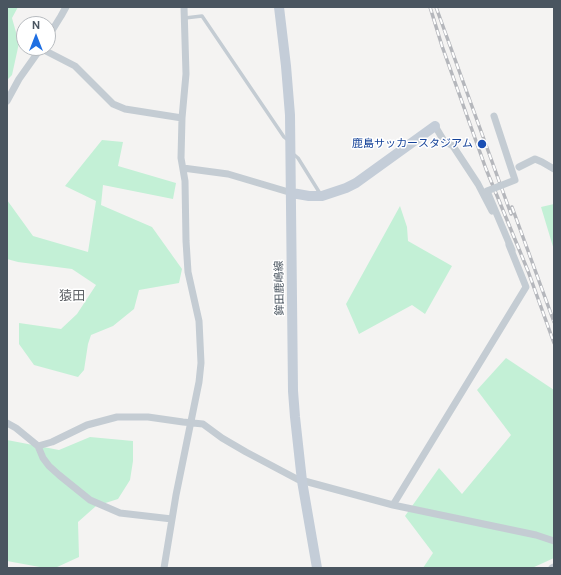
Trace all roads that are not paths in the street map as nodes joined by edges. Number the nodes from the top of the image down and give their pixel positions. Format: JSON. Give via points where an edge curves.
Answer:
{"nodes":[{"id":1,"x":66,"y":7,"type":"edge"},
{"id":2,"x":184,"y":7,"type":"edge"},
{"id":3,"x":279,"y":7,"type":"edge"},
{"id":4,"x":185,"y":18,"type":"junction"},
{"id":5,"x":56,"y":25,"type":"edge"},
{"id":6,"x":34,"y":56,"type":"edge"},
{"id":7,"x":56,"y":56,"type":"edge"},
{"id":8,"x":7,"y":101,"type":"edge"},
{"id":9,"x":494,"y":116,"type":"dead end"},
{"id":10,"x":182,"y":118,"type":"junction"},
{"id":11,"x":435,"y":126,"type":"joint"},
{"id":12,"x":291,"y":148,"type":"junction"},
{"id":13,"x":519,"y":166,"type":"dead end"},
{"id":14,"x":183,"y":168,"type":"junction"},
{"id":15,"x":554,"y":170,"type":"edge"},
{"id":16,"x":292,"y":193,"type":"junction"},
{"id":17,"x":322,"y":196,"type":"junction"},
{"id":18,"x":512,"y":250,"type":"junction"},
{"id":19,"x":7,"y":423,"type":"edge"},
{"id":20,"x":190,"y":423,"type":"junction"},
{"id":21,"x":38,"y":446,"type":"junction"},
{"id":22,"x":302,"y":481,"type":"junction"},
{"id":23,"x":393,"y":505,"type":"junction"},
{"id":24,"x":172,"y":519,"type":"junction"},
{"id":25,"x":554,"y":541,"type":"edge"},
{"id":26,"x":164,"y":568,"type":"edge"},
{"id":27,"x":317,"y":568,"type":"edge"}],
"edges":[{"from":1,"to":5,"type":"street"},
{"from":2,"to":4,"type":"street"},
{"from":3,"to":12,"type":"main road","name":"鉾田鹿嶋線","via":[[287,72]]},
{"from":4,"to":10,"type":"street","via":[[186,74]]},
{"from":4,"to":12,"type":"lane","via":[[202,16]]},
{"from":6,"to":8,"type":"street"},
{"from":7,"to":10,"type":"street","via":[[75,66],[113,104],[125,109]]},
{"from":9,"to":18,"type":"street","bridge":true,"via":[[515,180],[487,191]]},
{"from":10,"to":14,"type":"street"},
{"from":11,"to":17,"type":"main road","via":[[356,183]]},
{"from":11,"to":18,"type":"street","via":[[444,142],[453,146],[478,184]]},
{"from":12,"to":16,"type":"main road","name":"鉾田鹿嶋線"},
{"from":12,"to":17,"type":"lane"},
{"from":13,"to":15,"type":"street","via":[[535,159]]},
{"from":14,"to":16,"type":"street","via":[[228,174]]},
{"from":14,"to":20,"type":"street","via":[[188,272],[199,321],[201,349],[199,382]]},
{"from":16,"to":17,"type":"main road"},
{"from":16,"to":22,"type":"main road","name":"鉾田鹿嶋線","via":[[293,391]]},
{"from":18,"to":23,"type":"street","via":[[526,287]]},
{"from":19,"to":21,"type":"street"},
{"from":20,"to":21,"type":"street","via":[[148,417],[117,417],[87,425]]},
{"from":20,"to":22,"type":"street","via":[[203,424],[246,452]]},
{"from":20,"to":24,"type":"street"},
{"from":21,"to":24,"type":"street","via":[[49,466],[90,500],[120,513]]},
{"from":22,"to":23,"type":"street"},
{"from":22,"to":27,"type":"main road","name":"鉾田鹿嶋線"},
{"from":23,"to":25,"type":"street"},
{"from":24,"to":26,"type":"street"}]}
